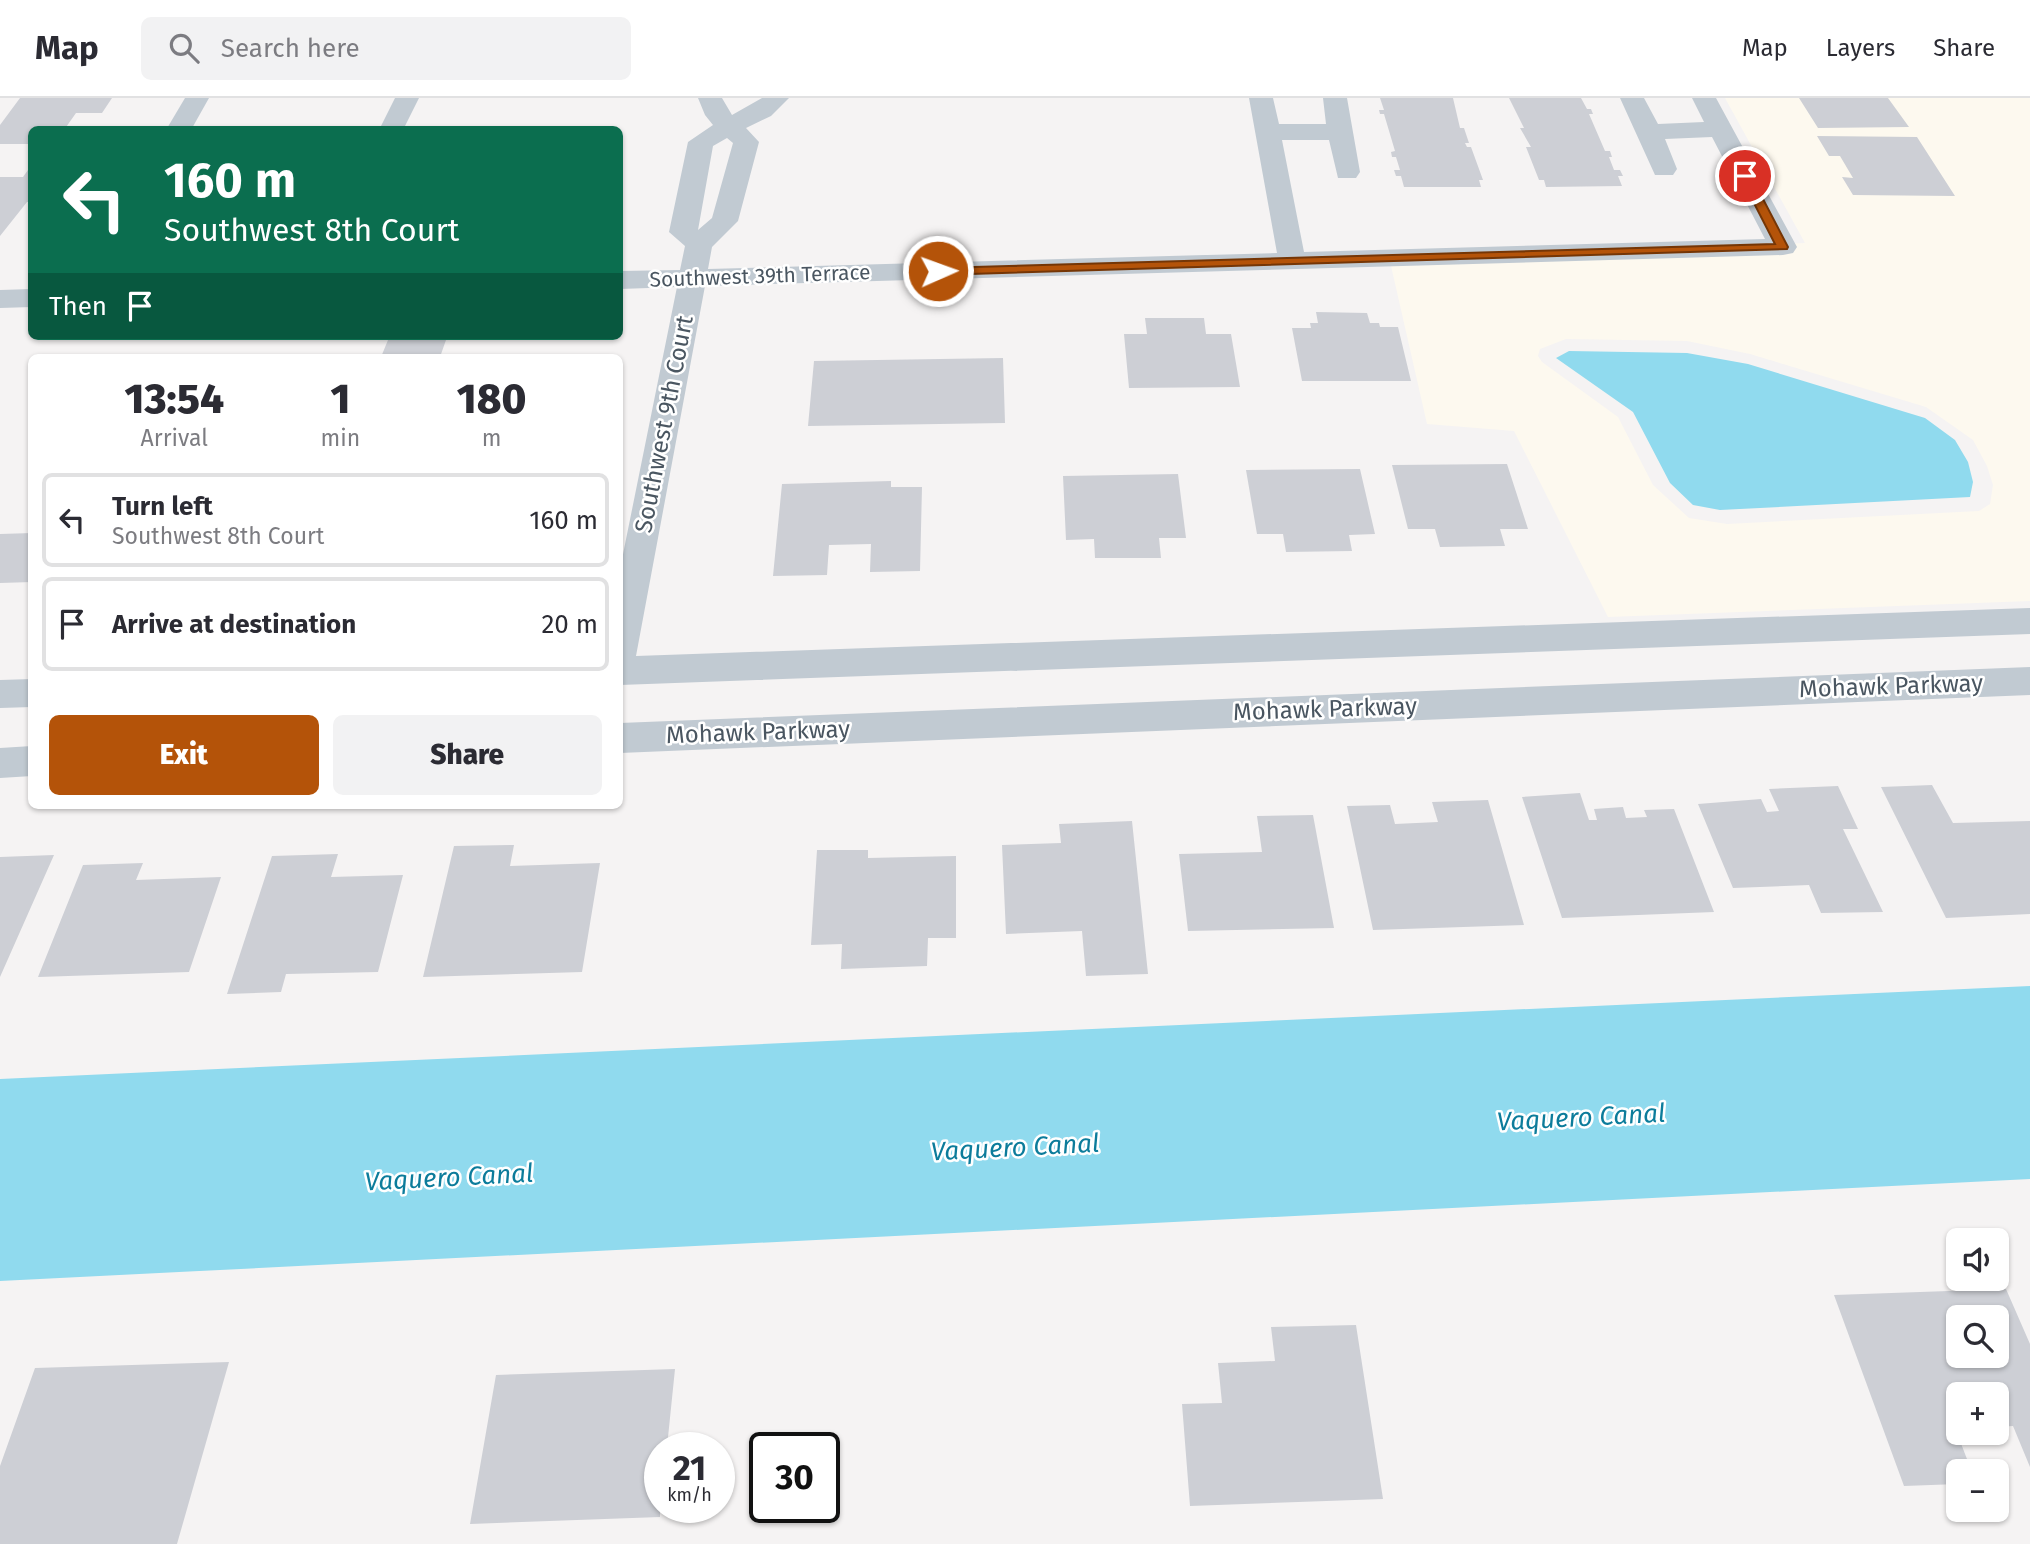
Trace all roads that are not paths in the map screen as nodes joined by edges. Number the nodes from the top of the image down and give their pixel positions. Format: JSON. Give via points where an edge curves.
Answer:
{"nodes":[{"id":1,"x":198,"y":98,"type":"edge"},
{"id":2,"x":407,"y":98,"type":"edge"},
{"id":3,"x":710,"y":98,"type":"edge"},
{"id":4,"x":777,"y":98,"type":"edge"},
{"id":5,"x":1261,"y":98,"type":"edge"},
{"id":6,"x":1335,"y":98,"type":"edge"},
{"id":7,"x":1704,"y":98,"type":"edge"},
{"id":8,"x":1632,"y":99,"type":"edge"},
{"id":9,"x":180,"y":126,"type":"edge"},
{"id":10,"x":393,"y":126,"type":"edge"},
{"id":11,"x":729,"y":126,"type":"junction"},
{"id":12,"x":1720,"y":129,"type":"junction"},
{"id":13,"x":1268,"y":132,"type":"junction"},
{"id":14,"x":1340,"y":132,"type":"junction"},
{"id":15,"x":1650,"y":132,"type":"junction"},
{"id":16,"x":1664,"y":170,"type":"dead end"},
{"id":17,"x":1347,"y":172,"type":"dead end"},
{"id":18,"x":699,"y":244,"type":"junction"},
{"id":19,"x":1292,"y":261,"type":"junction"},
{"id":20,"x":693,"y":278,"type":"junction"},
{"id":21,"x":623,"y":280,"type":"edge"},
{"id":22,"x":28,"y":298,"type":"edge"},
{"id":23,"x":0,"y":299,"type":"edge"},
{"id":24,"x":2030,"y":621,"type":"edge"},
{"id":25,"x":623,"y":638,"type":"edge"},
{"id":26,"x":623,"y":671,"type":"edge"},
{"id":27,"x":2030,"y":681,"type":"edge"},
{"id":28,"x":28,"y":693,"type":"edge"},
{"id":29,"x":0,"y":694,"type":"edge"},
{"id":30,"x":623,"y":738,"type":"edge"},
{"id":31,"x":28,"y":761,"type":"edge"},
{"id":32,"x":0,"y":762,"type":"edge"}],
"edges":[{"from":1,"to":9,"type":"street"},
{"from":2,"to":10,"type":"street"},
{"from":3,"to":11,"type":"street","via":[[717,116]]},
{"from":4,"to":11,"type":"street","via":[[762,111]]},
{"from":5,"to":13,"type":"street"},
{"from":6,"to":14,"type":"street"},
{"from":7,"to":12,"type":"street"},
{"from":8,"to":15,"type":"street"},
{"from":11,"to":18,"type":"street","via":[[746,142],[725,221]]},
{"from":11,"to":18,"type":"street","via":[[701,142],[683,232]]},
{"from":12,"to":15,"type":"street"},
{"from":12,"to":19,"type":"street","name":"Southwest 39th Terrace","via":[[1783,247]]},
{"from":13,"to":14,"type":"street"},
{"from":13,"to":19,"type":"street"},
{"from":14,"to":17,"type":"street"},
{"from":15,"to":16,"type":"street"},
{"from":18,"to":20,"type":"street","name":"Southwest 9th Court"},
{"from":19,"to":20,"type":"street","name":"Southwest 39th Terrace"},
{"from":20,"to":21,"type":"street","name":"Southwest 39th Terrace"},
{"from":20,"to":25,"type":"street","name":"Southwest 9th Court"},
{"from":22,"to":23,"type":"street"},
{"from":24,"to":26,"type":"street"},
{"from":27,"to":30,"type":"street","name":"Mohawk Parkway"},
{"from":28,"to":29,"type":"street"},
{"from":31,"to":32,"type":"street"}]}
